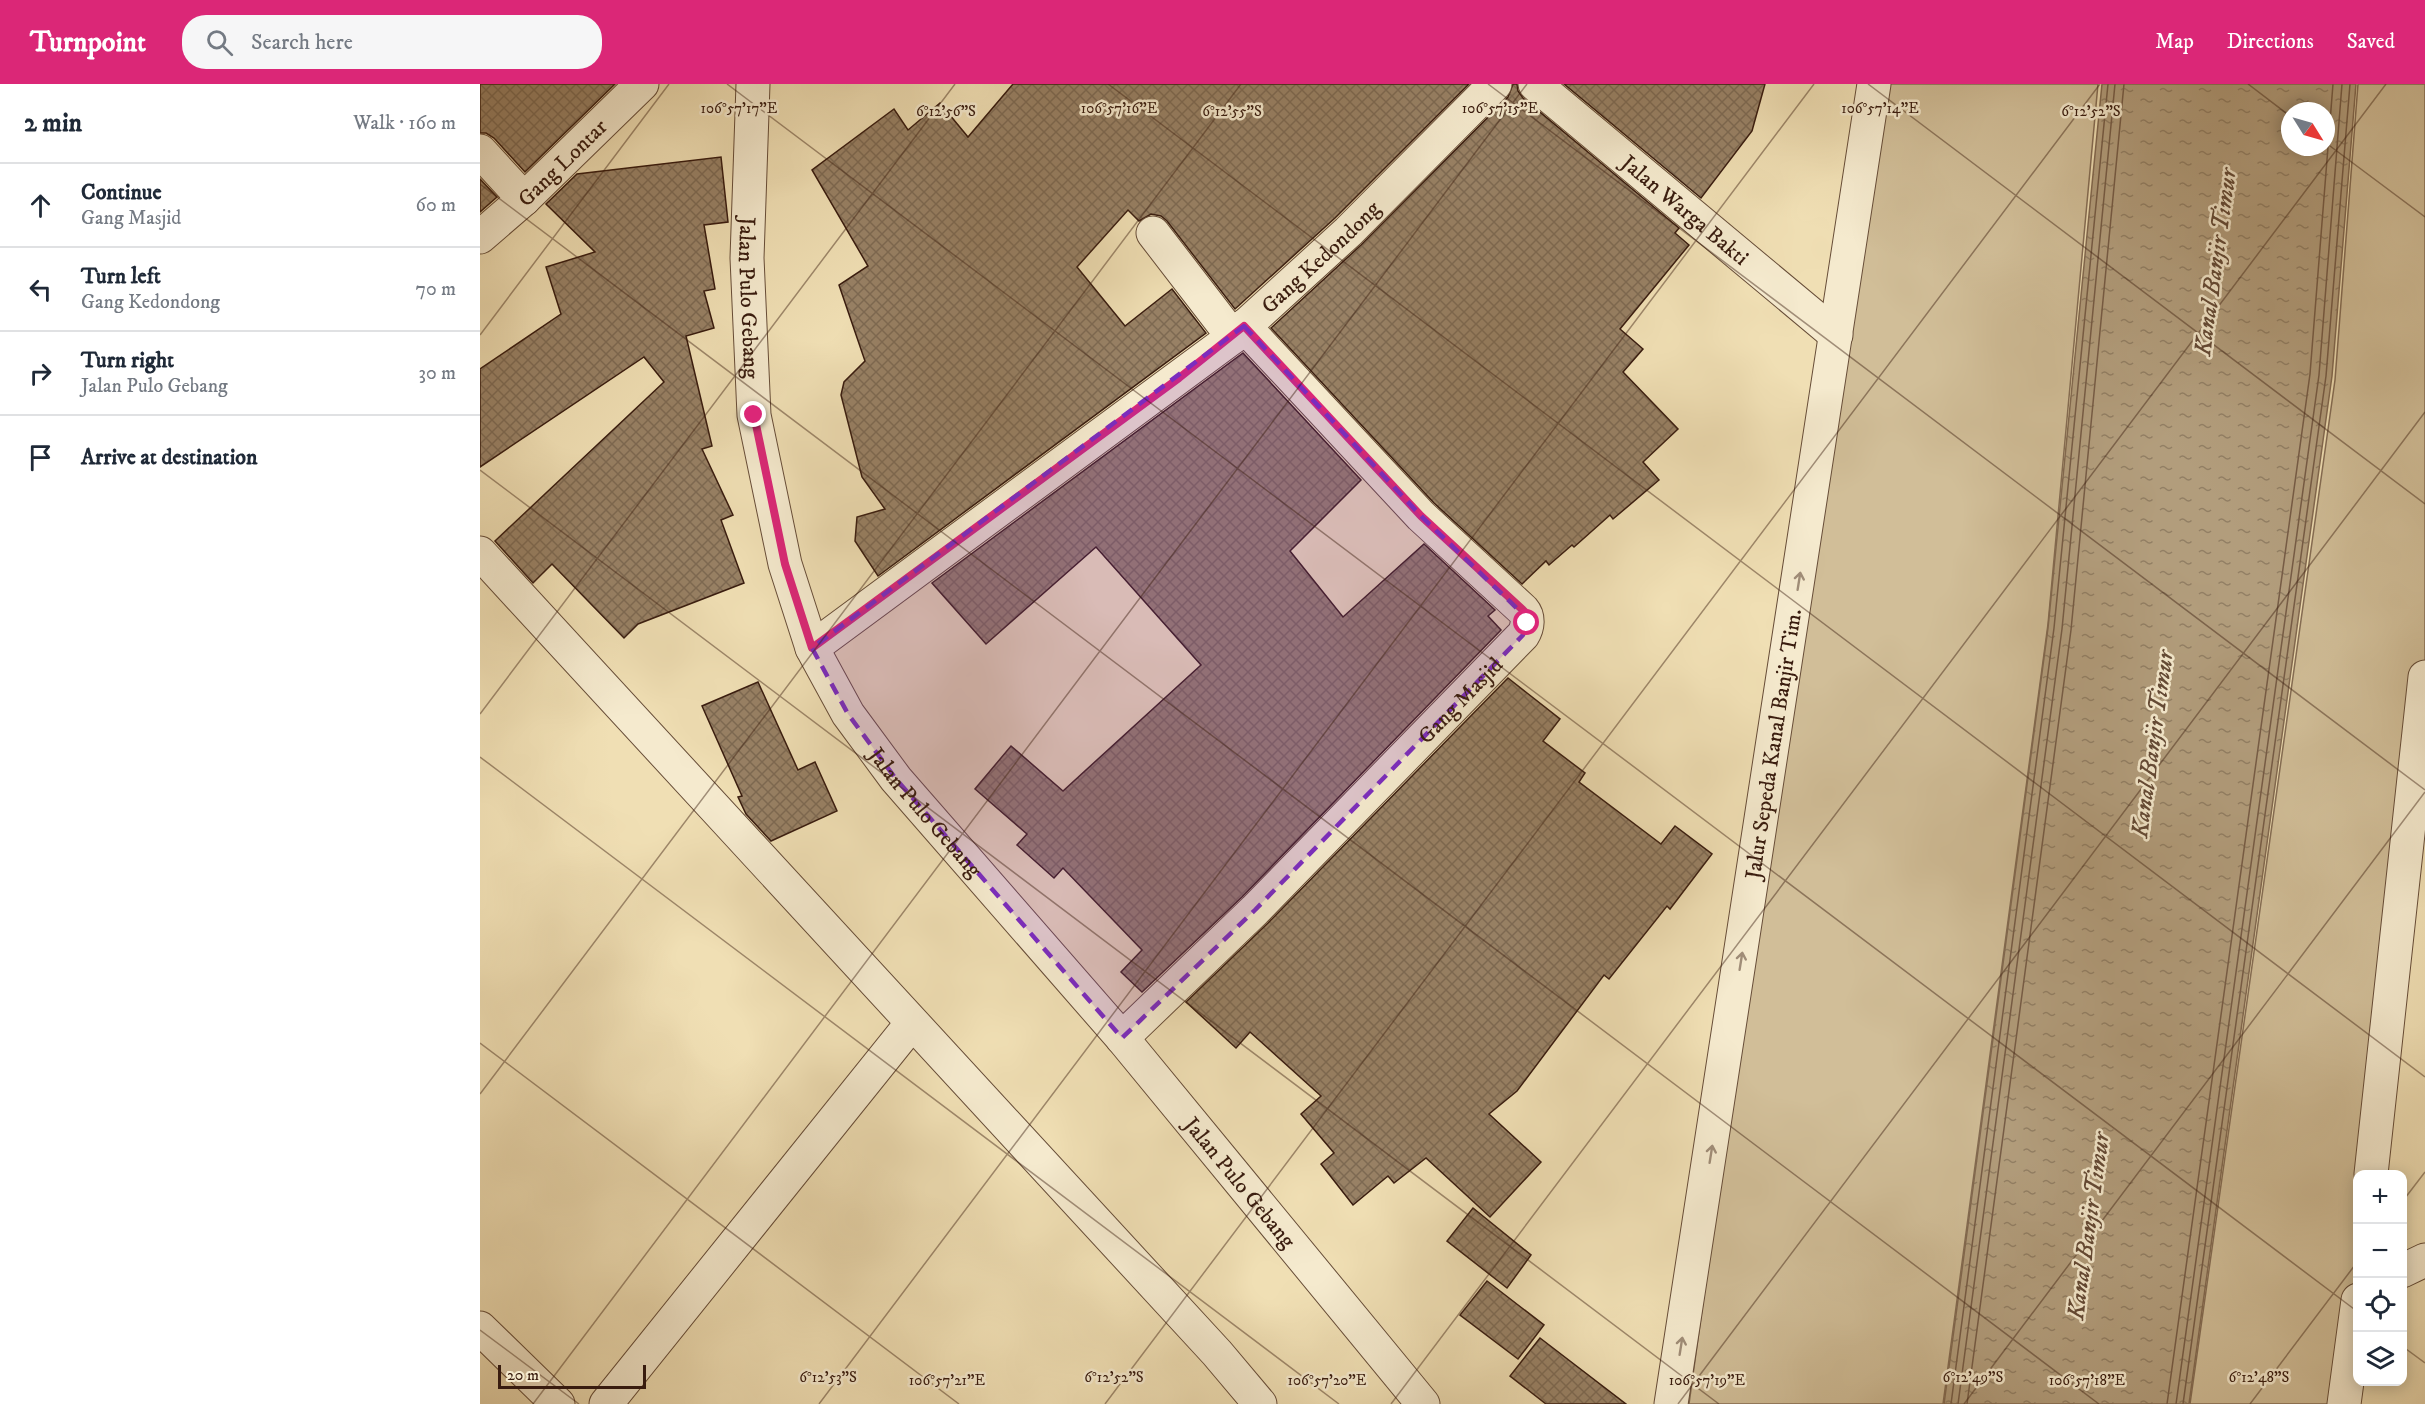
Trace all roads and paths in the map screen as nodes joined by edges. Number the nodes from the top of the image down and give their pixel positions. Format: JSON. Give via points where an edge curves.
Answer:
{"nodes":[{"id":1,"x":642,"y":84,"type":"edge"},
{"id":2,"x":753,"y":84,"type":"edge"},
{"id":3,"x":1495,"y":84,"type":"edge"},
{"id":4,"x":1535,"y":84,"type":"edge"},
{"id":5,"x":1874,"y":84,"type":"edge"},
{"id":6,"x":480,"y":151,"type":"edge"},
{"id":7,"x":524,"y":199,"type":"junction"},
{"id":8,"x":1153,"y":233,"type":"dead end"},
{"id":9,"x":480,"y":237,"type":"edge"},
{"id":10,"x":1239,"y":331,"type":"junction"},
{"id":11,"x":1836,"y":335,"type":"junction"},
{"id":12,"x":480,"y":554,"type":"edge"},
{"id":13,"x":812,"y":648,"type":"junction"},
{"id":14,"x":2425,"y":677,"type":"edge"},
{"id":15,"x":912,"y":1023,"type":"junction"},
{"id":16,"x":1122,"y":1038,"type":"junction"},
{"id":17,"x":2371,"y":1170,"type":"edge"},
{"id":18,"x":2425,"y":1260,"type":"edge"},
{"id":19,"x":2407,"y":1268,"type":"edge"},
{"id":20,"x":480,"y":1328,"type":"edge"},
{"id":21,"x":2354,"y":1332,"type":"edge"},
{"id":22,"x":558,"y":1404,"type":"edge"},
{"id":23,"x":606,"y":1404,"type":"edge"},
{"id":24,"x":1260,"y":1404,"type":"edge"},
{"id":25,"x":1423,"y":1404,"type":"edge"},
{"id":26,"x":1671,"y":1404,"type":"edge"},
{"id":27,"x":2344,"y":1404,"type":"edge"}],
"edges":[{"from":1,"to":7,"type":"street","name":"Gang Lontar"},
{"from":2,"to":13,"type":"street","name":"Jalan Pulo Gebang","via":[[747,258],[754,415],[785,564]]},
{"from":3,"to":10,"type":"street","name":"Gang Kedondong","via":[[1348,232]]},
{"from":4,"to":11,"type":"street","name":"Jalan Warga Bakti"},
{"from":5,"to":11,"type":"street","name":"Jalur Sepeda Kanal Banjir Tim."},
{"from":6,"to":7,"type":"street"},
{"from":7,"to":9,"type":"street","name":"Gang Lontar"},
{"from":8,"to":10,"type":"street"},
{"from":10,"to":13,"type":"street","name":"Gang Kedondong"},
{"from":10,"to":16,"type":"street","name":"Gang Masjid","via":[[1421,516],[1523,610],[1527,626],[1255,910]]},
{"from":26,"to":11,"type":"street","name":"Jalur Sepeda Kanal Banjir Tim.","one_way":true},
{"from":12,"to":15,"type":"street"},
{"from":13,"to":16,"type":"street","name":"Jalan Pulo Gebang","via":[[848,714],[896,779]]},
{"from":14,"to":17,"type":"street"},
{"from":15,"to":23,"type":"street"},
{"from":15,"to":24,"type":"street"},
{"from":16,"to":25,"type":"street","name":"Jalan Pulo Gebang"},
{"from":18,"to":19,"type":"street"},
{"from":20,"to":22,"type":"street"},
{"from":21,"to":27,"type":"street"}]}
